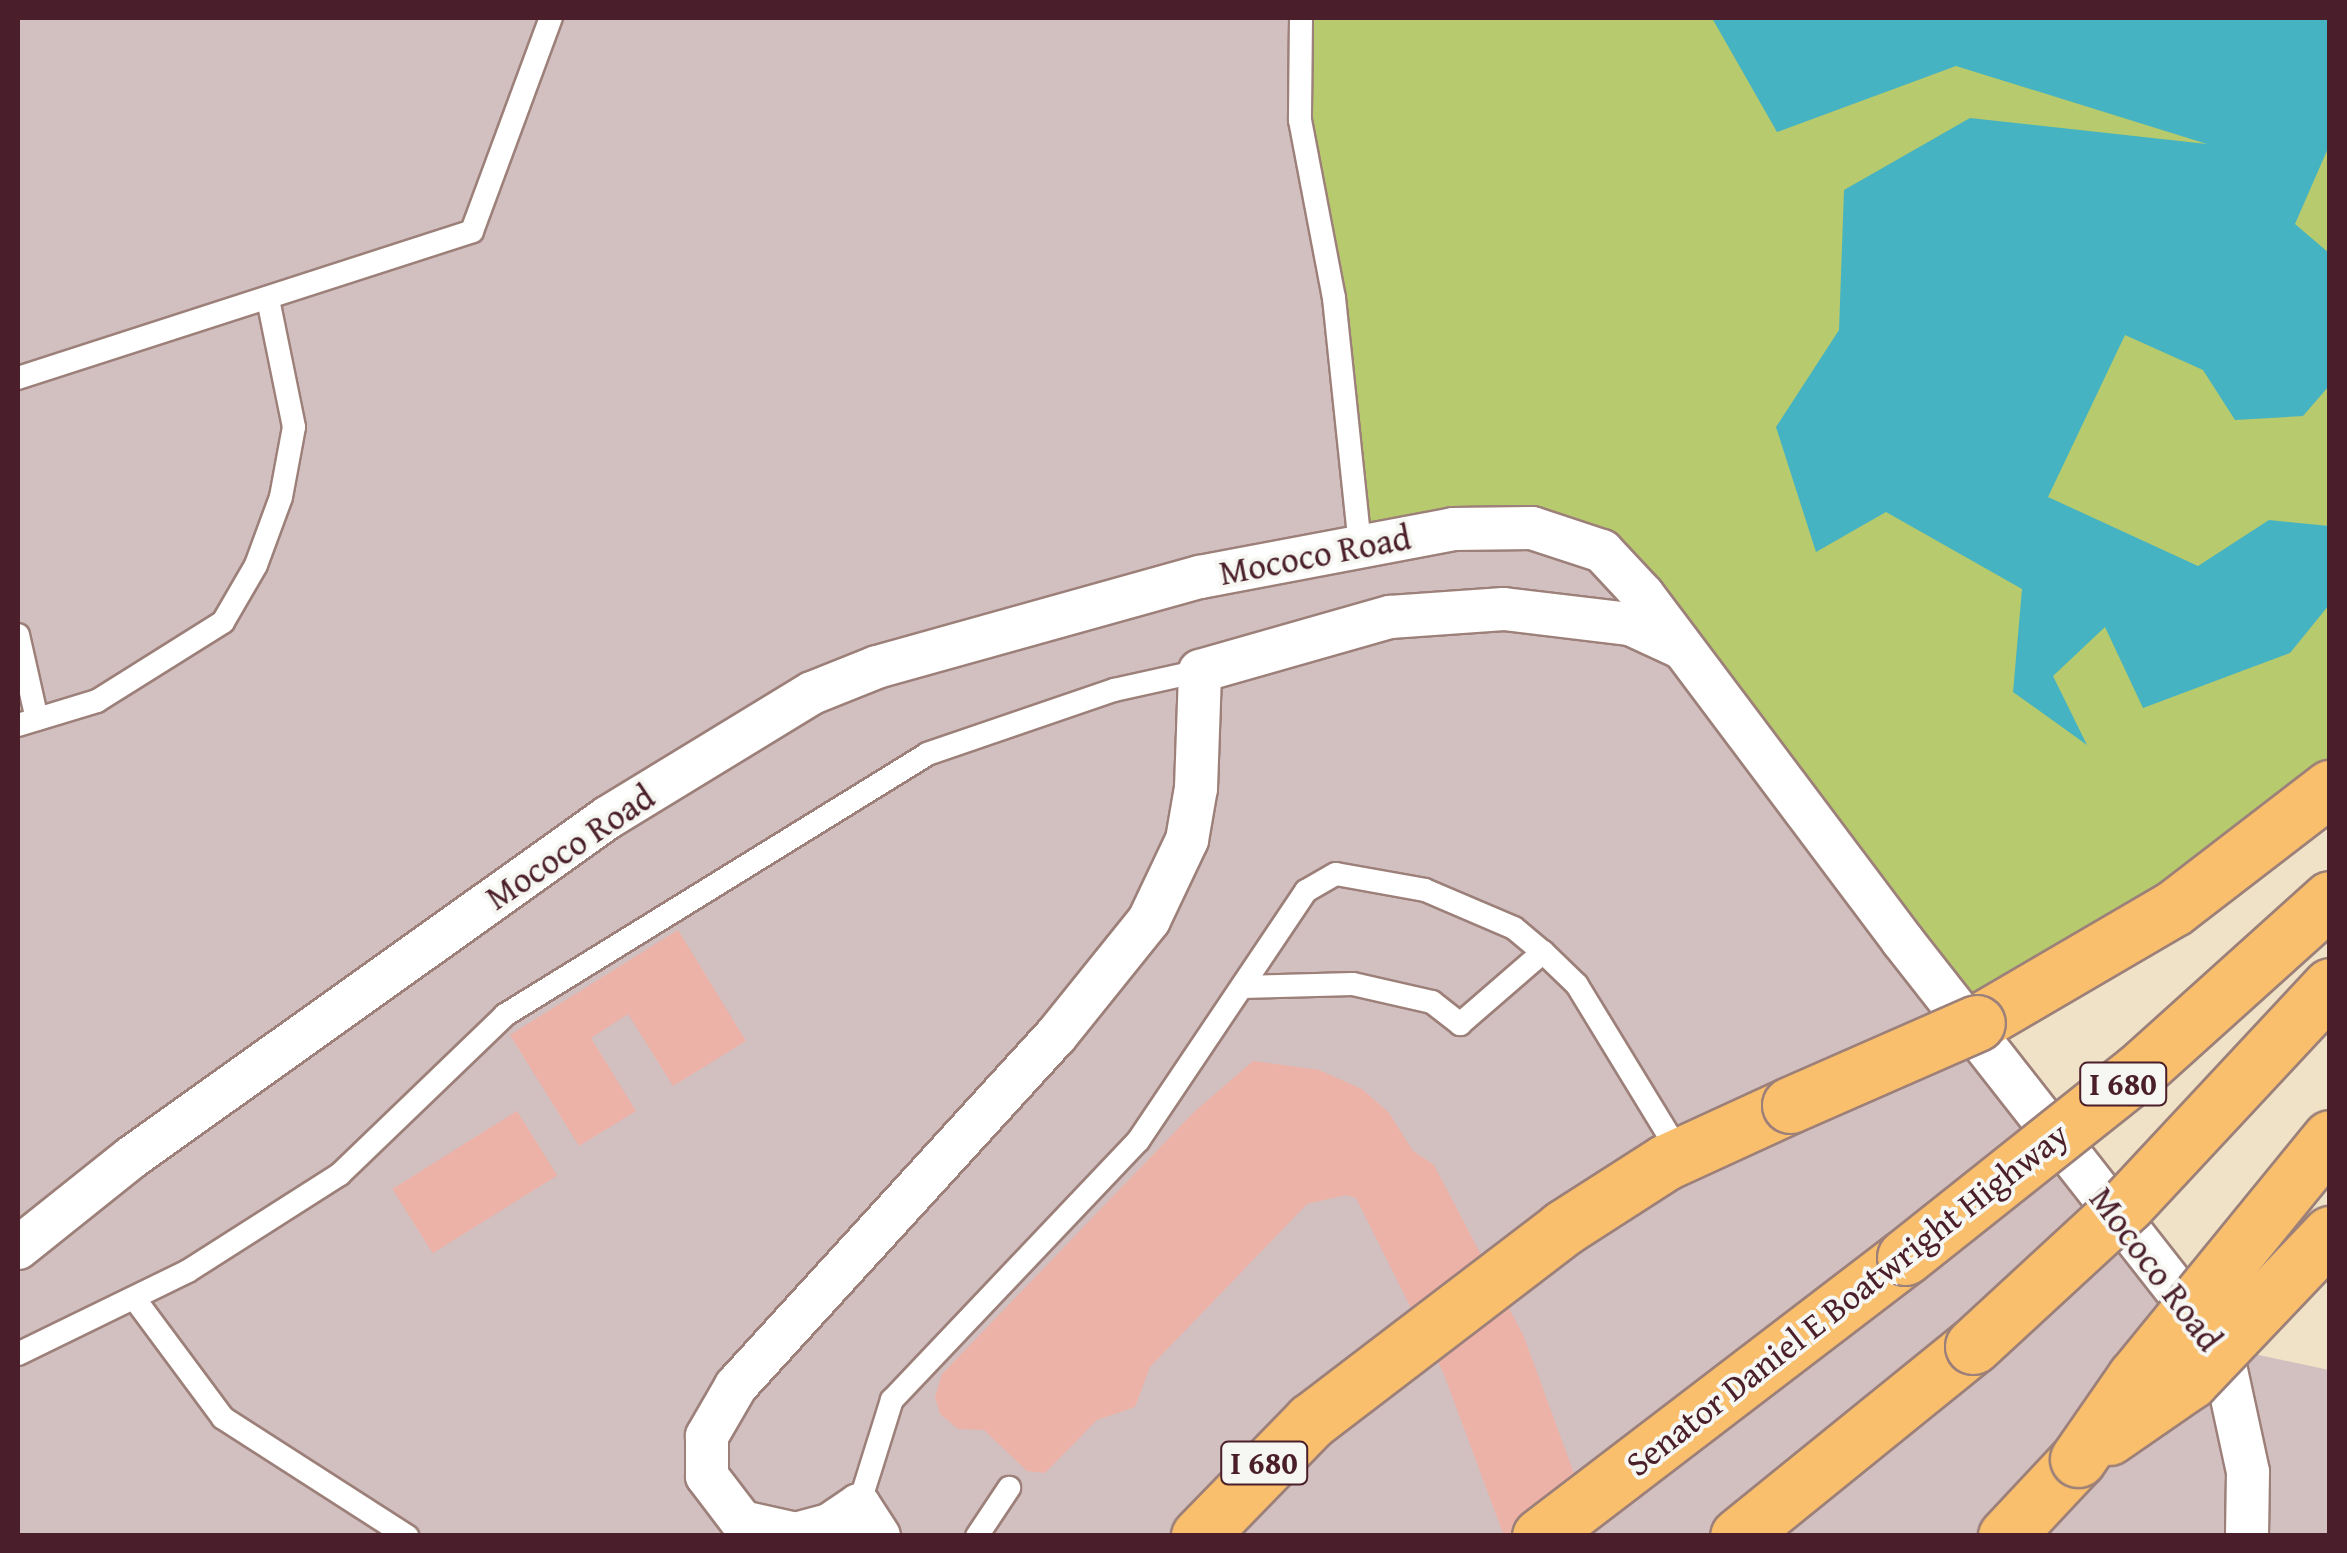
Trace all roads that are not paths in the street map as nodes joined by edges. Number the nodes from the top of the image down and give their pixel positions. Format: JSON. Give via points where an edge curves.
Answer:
{"nodes":[{"id":1,"x":552,"y":18,"type":"edge"},
{"id":2,"x":1301,"y":18,"type":"edge"},
{"id":3,"x":268,"y":300,"type":"junction"},
{"id":4,"x":18,"y":378,"type":"edge"},
{"id":5,"x":1360,"y":546,"type":"junction"},
{"id":6,"x":18,"y":635,"type":"edge"},
{"id":7,"x":1679,"y":646,"type":"junction"},
{"id":8,"x":1200,"y":670,"type":"junction"},
{"id":9,"x":27,"y":722,"type":"edge"},
{"id":10,"x":2330,"y":788,"type":"edge"},
{"id":11,"x":2330,"y":900,"type":"edge"},
{"id":12,"x":1544,"y":952,"type":"junction"},
{"id":13,"x":2330,"y":986,"type":"edge"},
{"id":14,"x":1242,"y":987,"type":"junction"},
{"id":15,"x":2330,"y":1138,"type":"edge"},
{"id":16,"x":1680,"y":1154,"type":"junction"},
{"id":17,"x":25,"y":1232,"type":"edge"},
{"id":18,"x":2330,"y":1234,"type":"edge"},
{"id":19,"x":134,"y":1298,"type":"junction"},
{"id":20,"x":18,"y":1354,"type":"edge"},
{"id":21,"x":2078,"y":1459,"type":"junction"},
{"id":22,"x":1008,"y":1488,"type":"dead end"},
{"id":23,"x":869,"y":1520,"type":"edge"},
{"id":24,"x":406,"y":1536,"type":"edge"},
{"id":25,"x":977,"y":1536,"type":"edge"},
{"id":26,"x":1199,"y":1536,"type":"edge"},
{"id":27,"x":1540,"y":1536,"type":"edge"},
{"id":28,"x":1738,"y":1536,"type":"edge"},
{"id":29,"x":2006,"y":1536,"type":"edge"},
{"id":30,"x":2247,"y":1536,"type":"edge"}],
"edges":[{"from":1,"to":3,"type":"lane","via":[[472,231]]},
{"from":2,"to":5,"type":"lane","via":[[1300,120],[1334,298]]},
{"from":3,"to":4,"type":"lane"},
{"from":3,"to":9,"type":"lane","via":[[294,426],[281,498],[256,566],[223,622],[97,701]]},
{"from":5,"to":7,"type":"street","name":"Mococo Road","via":[[1453,529],[1532,528],[1602,551]]},
{"from":5,"to":17,"type":"street","name":"Mococo Road","via":[[1200,577],[876,667],[812,693],[607,818]]},
{"from":6,"to":9,"type":"lane"},
{"from":7,"to":8,"type":"street","via":[[1630,624],[1504,609],[1390,617]]},
{"from":7,"to":30,"type":"street","name":"Mococo Road","via":[[2221,1347],[2248,1472]]},
{"from":8,"to":19,"type":"lane","via":[[1114,690],[927,754],[505,1015],[340,1174]]},
{"from":8,"to":23,"type":"street","via":[[1196,788],[1187,840],[1150,920],[1055,1037],[714,1418],[706,1476],[742,1522],[796,1534]]},
{"from":10,"to":16,"type":"highway","number":"I 680","bridge":true,"via":[[2213,880],[2086,964],[1946,1038]]},
{"from":11,"to":27,"type":"highway","name":"Senator Daniel E Boatwright Highway","number":"I 680","bridge":true,"via":[[2138,1071]]},
{"from":12,"to":14,"type":"lane","via":[[1460,1024],[1432,1002],[1353,984]]},
{"from":12,"to":14,"type":"lane","via":[[1514,928],[1425,890],[1336,874],[1306,891]]},
{"from":12,"to":16,"type":"lane","via":[[1604,1025]]},
{"from":13,"to":28,"type":"highway","number":"I 680","bridge":true,"via":[[2127,1204],[1973,1346]]},
{"from":14,"to":23,"type":"lane","via":[[1138,1142],[892,1400]]},
{"from":15,"to":21,"type":"highway","bridge":true,"via":[[2135,1377]]},
{"from":16,"to":26,"type":"highway","number":"I 680","via":[[1563,1228],[1324,1410]]},
{"from":18,"to":21,"type":"highway","bridge":true,"via":[[2190,1380]]},
{"from":19,"to":20,"type":"lane"},
{"from":19,"to":24,"type":"lane","via":[[223,1418]]},
{"from":21,"to":29,"type":"highway"},
{"from":22,"to":25,"type":"lane"}]}
